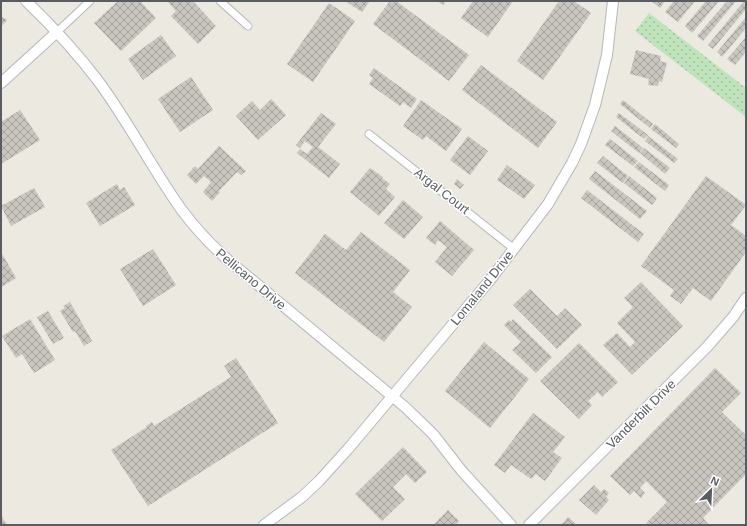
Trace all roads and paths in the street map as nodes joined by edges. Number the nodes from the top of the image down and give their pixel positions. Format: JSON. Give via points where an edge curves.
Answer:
{"nodes":[{"id":1,"x":26,"y":1,"type":"edge"},
{"id":2,"x":90,"y":1,"type":"edge"},
{"id":3,"x":220,"y":1,"type":"edge"},
{"id":4,"x":613,"y":1,"type":"edge"},
{"id":5,"x":248,"y":26,"type":"dead end"},
{"id":6,"x":57,"y":32,"type":"junction"},
{"id":7,"x":1,"y":83,"type":"edge"},
{"id":8,"x":369,"y":134,"type":"dead end"},
{"id":9,"x":514,"y":249,"type":"junction"},
{"id":10,"x":746,"y":298,"type":"edge"},
{"id":11,"x":392,"y":396,"type":"junction"},
{"id":12,"x":264,"y":525,"type":"edge"},
{"id":13,"x":511,"y":525,"type":"edge"},
{"id":14,"x":529,"y":525,"type":"edge"}],
"edges":[{"from":1,"to":6,"type":"street","name":"Pellicano Drive"},
{"from":2,"to":6,"type":"street"},
{"from":3,"to":5,"type":"street"},
{"from":4,"to":9,"type":"street","name":"Lomaland Drive","via":[[604,71],[582,140],[548,204]]},
{"from":6,"to":7,"type":"street"},
{"from":6,"to":11,"type":"street","name":"Pellicano Drive","via":[[99,82],[175,200],[212,246]]},
{"from":8,"to":9,"type":"street","name":"Argal Court"},
{"from":9,"to":11,"type":"street","name":"Lomaland Drive"},
{"from":10,"to":14,"type":"street","name":"Vanderbilt Drive","via":[[707,348]]},
{"from":11,"to":12,"type":"street","name":"Lomaland Drive","via":[[319,481]]},
{"from":11,"to":13,"type":"street","name":"Pellicano Drive","via":[[433,434],[461,470]]}]}
